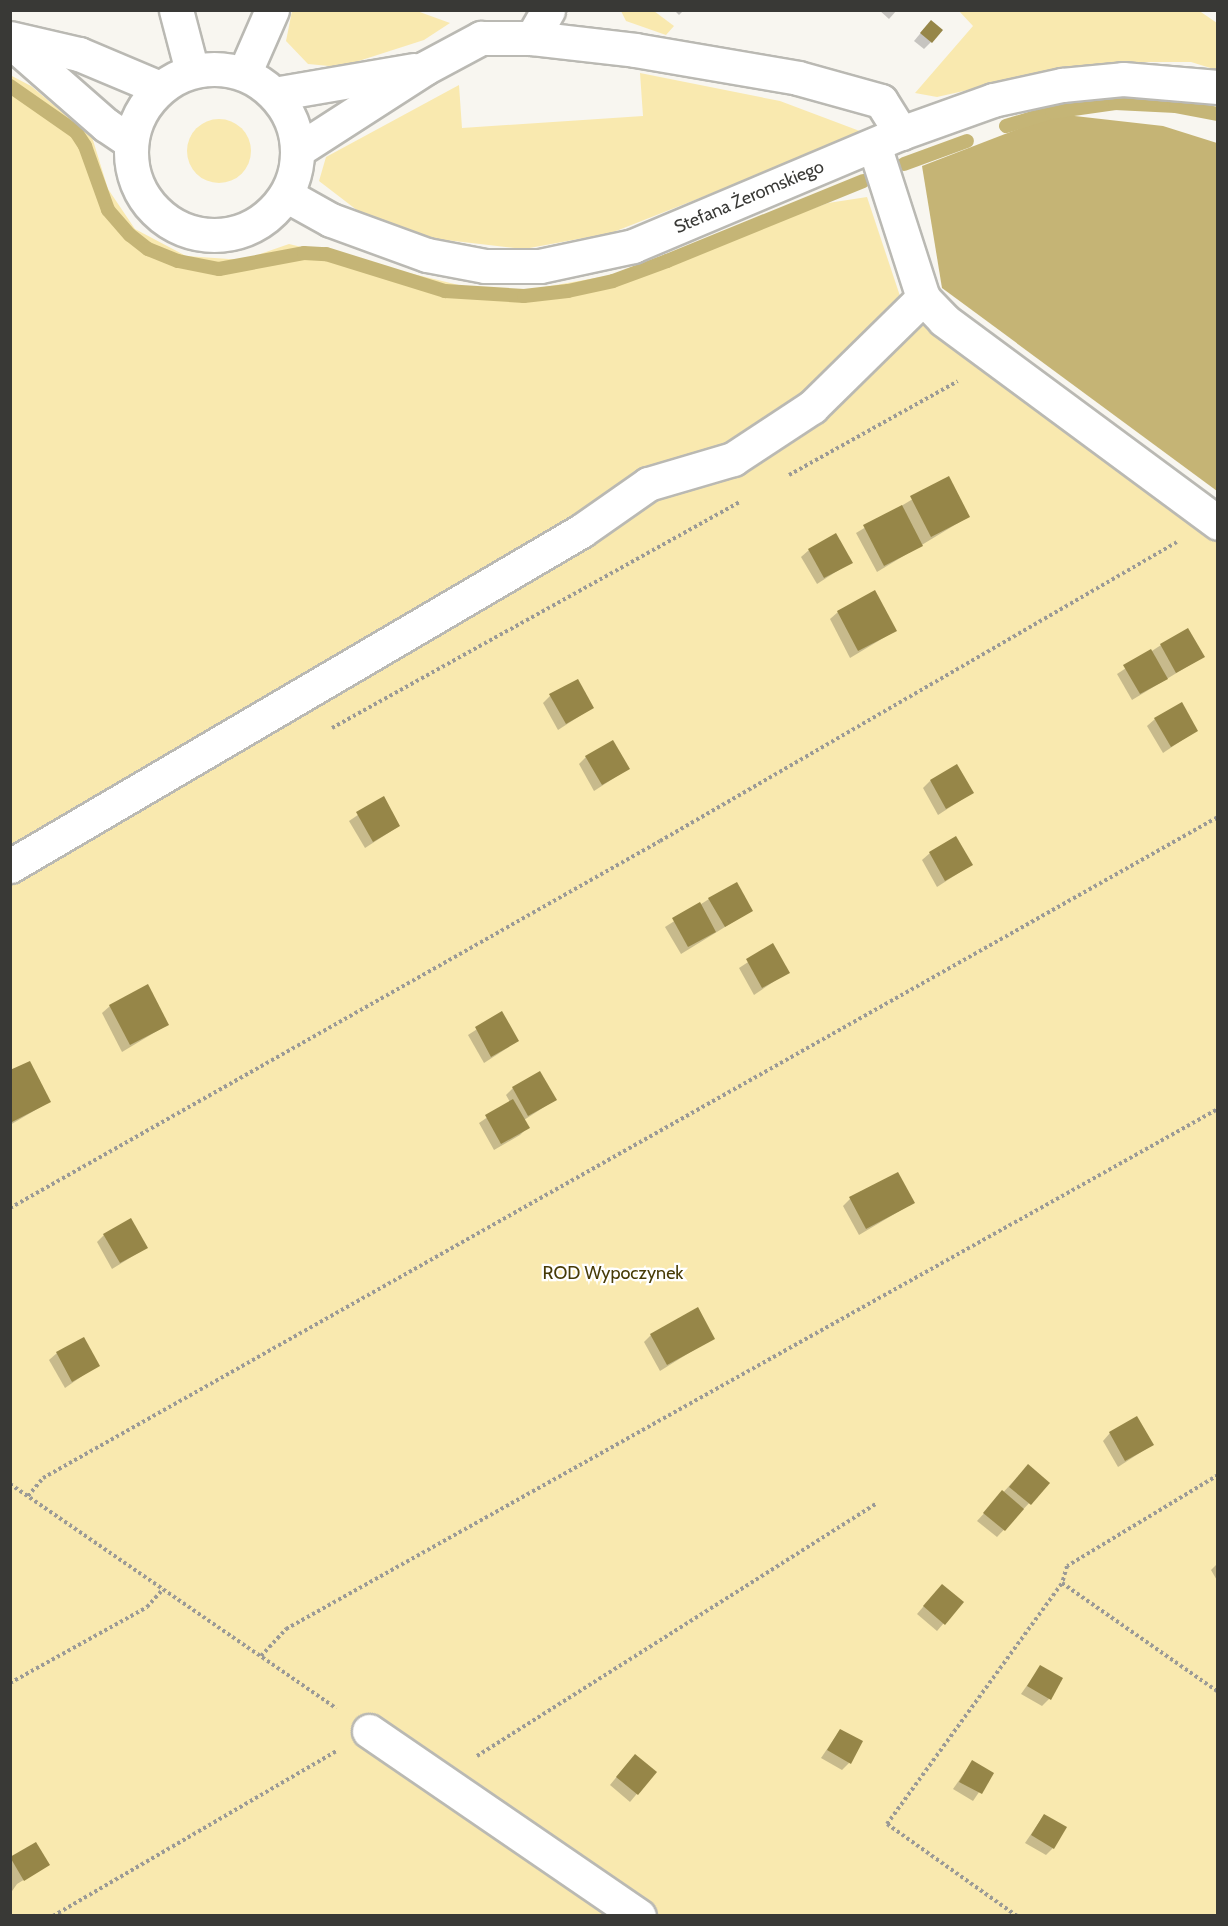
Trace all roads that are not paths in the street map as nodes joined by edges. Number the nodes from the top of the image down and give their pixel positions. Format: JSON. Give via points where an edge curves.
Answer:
{"nodes":[{"id":1,"x":176,"y":10,"type":"edge"},
{"id":2,"x":272,"y":10,"type":"edge"},
{"id":3,"x":548,"y":10,"type":"edge"},
{"id":4,"x":532,"y":38,"type":"junction"},
{"id":5,"x":10,"y":39,"type":"edge"},
{"id":6,"x":425,"y":68,"type":"junction"},
{"id":7,"x":192,"y":71,"type":"junction"},
{"id":8,"x":244,"y":74,"type":"junction"},
{"id":9,"x":1218,"y":87,"type":"edge"},
{"id":10,"x":160,"y":88,"type":"junction"},
{"id":11,"x":274,"y":94,"type":"junction"},
{"id":12,"x":887,"y":139,"type":"junction"},
{"id":13,"x":130,"y":141,"type":"junction"},
{"id":14,"x":298,"y":150,"type":"junction"},
{"id":15,"x":286,"y":195,"type":"junction"},
{"id":16,"x":923,"y":298,"type":"junction"},
{"id":17,"x":1218,"y":523,"type":"edge"},
{"id":18,"x":10,"y":866,"type":"edge"},
{"id":19,"x":369,"y":1731,"type":"road end"},
{"id":20,"x":639,"y":1916,"type":"edge"}],
"edges":[{"from":1,"to":7,"type":"street"},
{"from":2,"to":8,"type":"street"},
{"from":3,"to":4,"type":"street"},
{"from":4,"to":6,"type":"street","via":[[481,38]]},
{"from":4,"to":12,"type":"street","via":[[635,50],[798,78],[881,101]]},
{"from":5,"to":10,"type":"street","via":[[79,54]]},
{"from":5,"to":13,"type":"street","via":[[106,125]]},
{"from":6,"to":11,"type":"street"},
{"from":6,"to":14,"type":"street"},
{"from":7,"to":8,"type":"street","via":[[215,69]]},
{"from":7,"to":10,"type":"street"},
{"from":8,"to":11,"type":"street"},
{"from":9,"to":12,"type":"street","name":"Stefana Żeromskiego","via":[[1123,79],[1062,86],[993,100]]},
{"from":10,"to":13,"type":"street","via":[[140,111]]},
{"from":11,"to":14,"type":"street","via":[[291,120]]},
{"from":12,"to":15,"type":"street","name":"Stefana Żeromskiego","via":[[633,246],[540,266],[485,266],[427,255],[331,220]]},
{"from":12,"to":16,"type":"street"},
{"from":13,"to":15,"type":"street","via":[[134,179],[154,212],[187,232],[225,235],[260,222]]},
{"from":14,"to":15,"type":"street","via":[[295,173]]},
{"from":16,"to":17,"type":"street","via":[[944,320]]},
{"from":16,"to":18,"type":"street","via":[[812,407],[733,459],[648,484],[581,531]]},
{"from":19,"to":20,"type":"street"}]}
